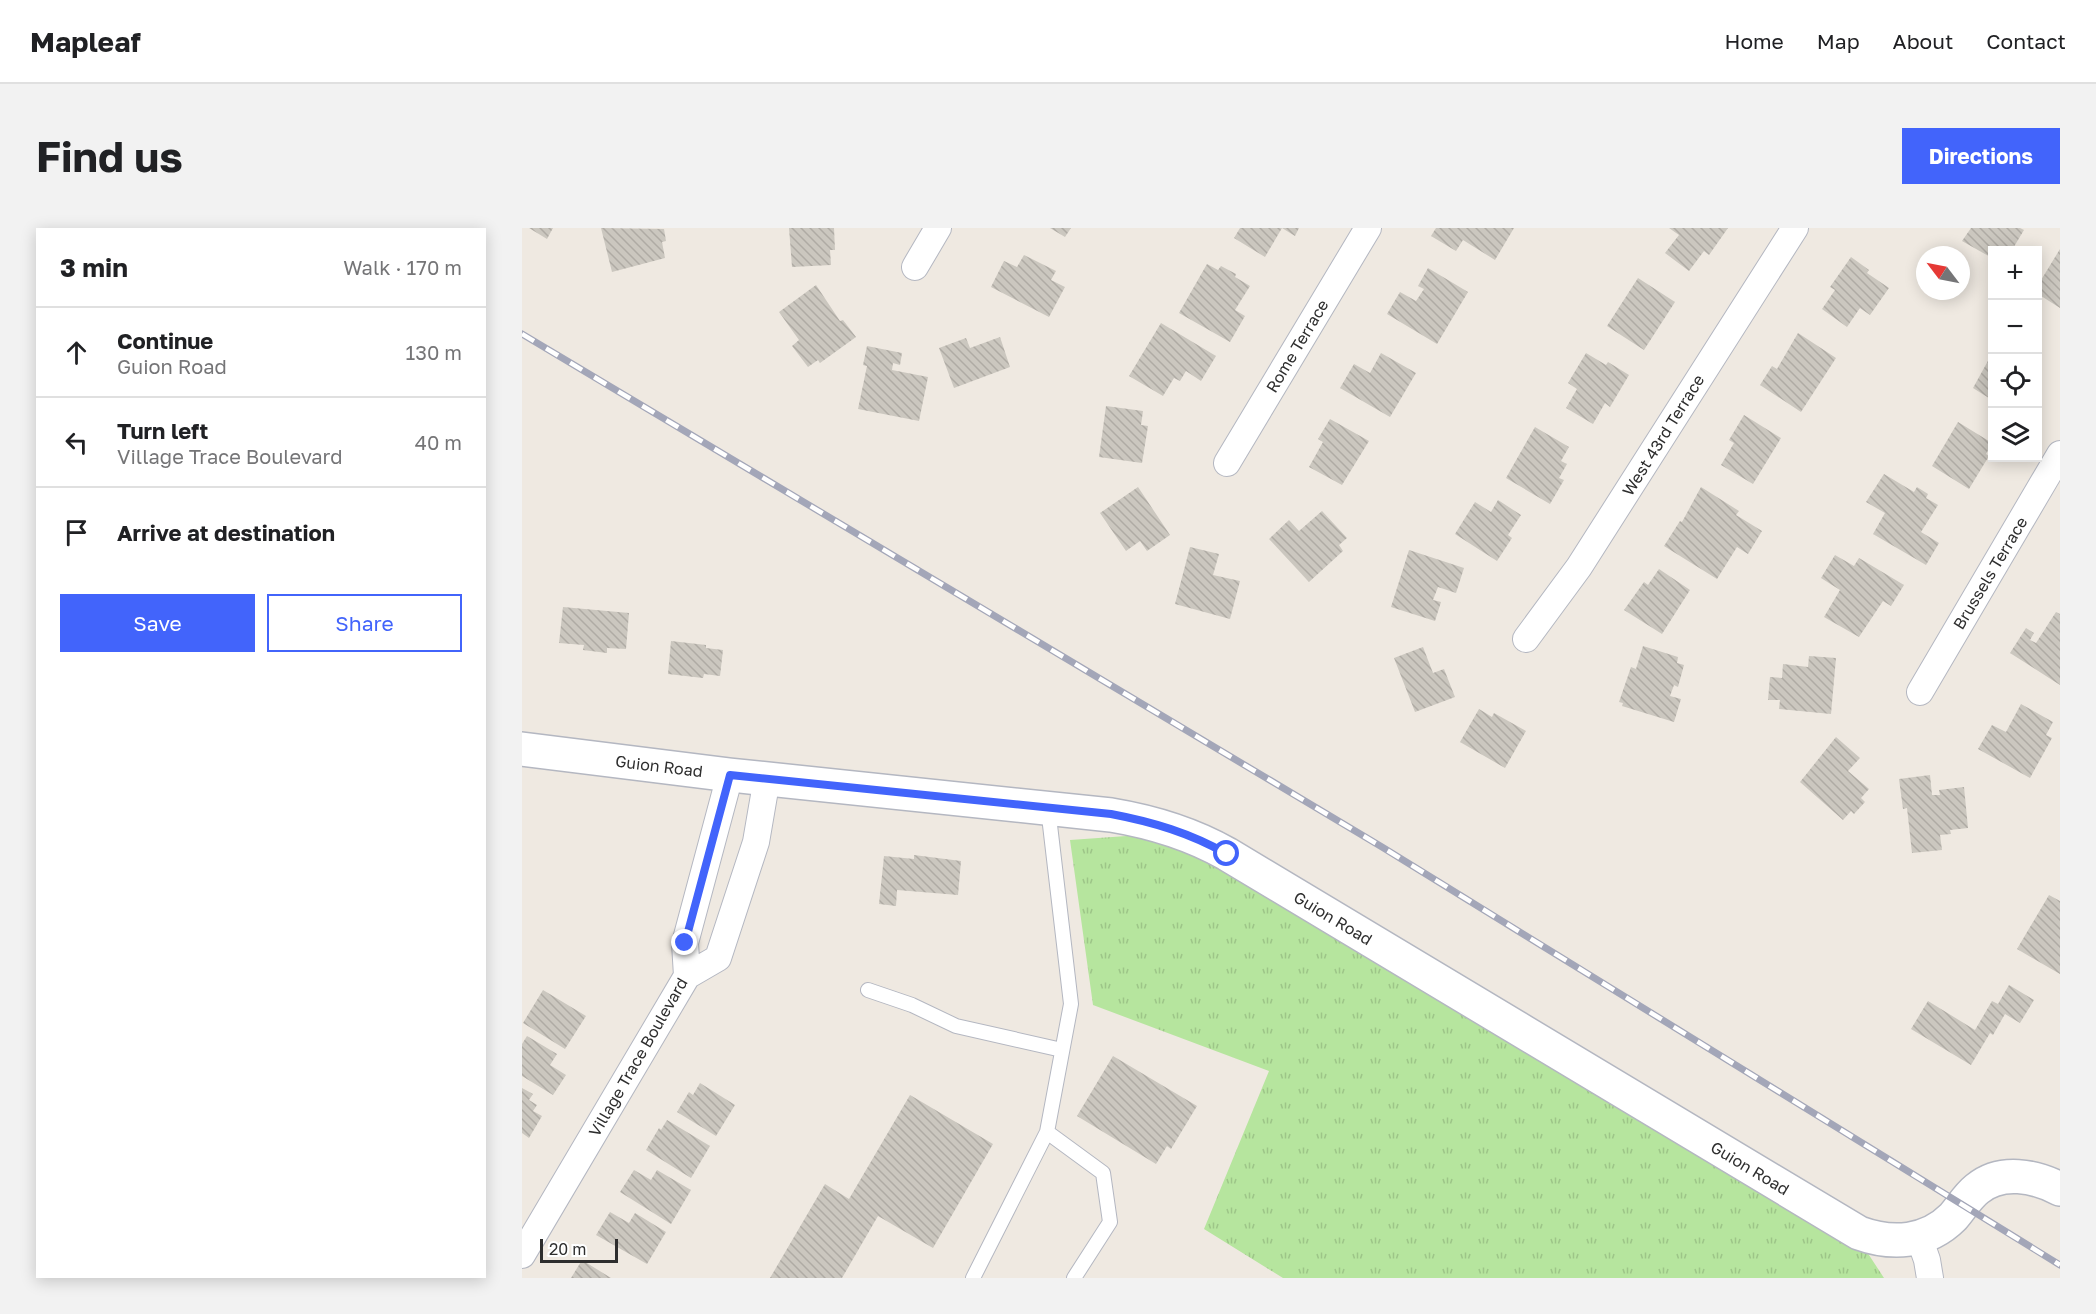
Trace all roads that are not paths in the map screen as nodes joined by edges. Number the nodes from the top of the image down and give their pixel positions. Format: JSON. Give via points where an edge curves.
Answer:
{"nodes":[{"id":1,"x":938,"y":228,"type":"edge"},
{"id":2,"x":1368,"y":228,"type":"edge"},
{"id":3,"x":1794,"y":228,"type":"edge"},
{"id":4,"x":915,"y":267,"type":"dead end"},
{"id":5,"x":2060,"y":454,"type":"edge"},
{"id":6,"x":1227,"y":463,"type":"dead end"},
{"id":7,"x":1526,"y":639,"type":"dead end"},
{"id":8,"x":1920,"y":692,"type":"dead end"},
{"id":9,"x":522,"y":749,"type":"edge"},
{"id":10,"x":730,"y":775,"type":"junction"},
{"id":11,"x":767,"y":778,"type":"junction"},
{"id":12,"x":1048,"y":807,"type":"junction"},
{"id":13,"x":687,"y":976,"type":"junction"},
{"id":14,"x":868,"y":990,"type":"dead end"},
{"id":15,"x":1062,"y":1050,"type":"junction"},
{"id":16,"x":1047,"y":1132,"type":"junction"},
{"id":17,"x":2060,"y":1189,"type":"edge"},
{"id":18,"x":1919,"y":1237,"type":"junction"},
{"id":19,"x":522,"y":1255,"type":"edge"},
{"id":20,"x":973,"y":1278,"type":"edge"},
{"id":21,"x":1074,"y":1278,"type":"edge"},
{"id":22,"x":1930,"y":1278,"type":"edge"}],
"edges":[{"from":1,"to":4,"type":"street"},
{"from":2,"to":6,"type":"street","name":"Rome Terrace"},
{"from":3,"to":7,"type":"street","name":"West 43rd Terrace","via":[[1579,567]]},
{"from":5,"to":8,"type":"street","name":"Brussels Terrace"},
{"from":9,"to":10,"type":"street","name":"Guion Road"},
{"from":10,"to":11,"type":"street","name":"Guion Road"},
{"from":10,"to":13,"type":"street","name":"Village Trace Boulevard","via":[[685,943]]},
{"from":11,"to":12,"type":"street","name":"Guion Road"},
{"from":11,"to":13,"type":"street","via":[[756,842],[718,958]]},
{"from":12,"to":15,"type":"lane","via":[[1071,1004]]},
{"from":12,"to":18,"type":"street","name":"Guion Road","via":[[1137,819],[1205,842],[1852,1229],[1893,1242]]},
{"from":13,"to":19,"type":"street","name":"Village Trace Boulevard"},
{"from":14,"to":15,"type":"lane","via":[[956,1026]]},
{"from":15,"to":16,"type":"lane"},
{"from":16,"to":20,"type":"lane"},
{"from":16,"to":21,"type":"lane","via":[[1103,1173],[1110,1222]]},
{"from":17,"to":18,"type":"street","name":"Guion Road","via":[[2030,1178],[2004,1177],[1978,1188],[1946,1223]]},
{"from":18,"to":22,"type":"street"}]}
